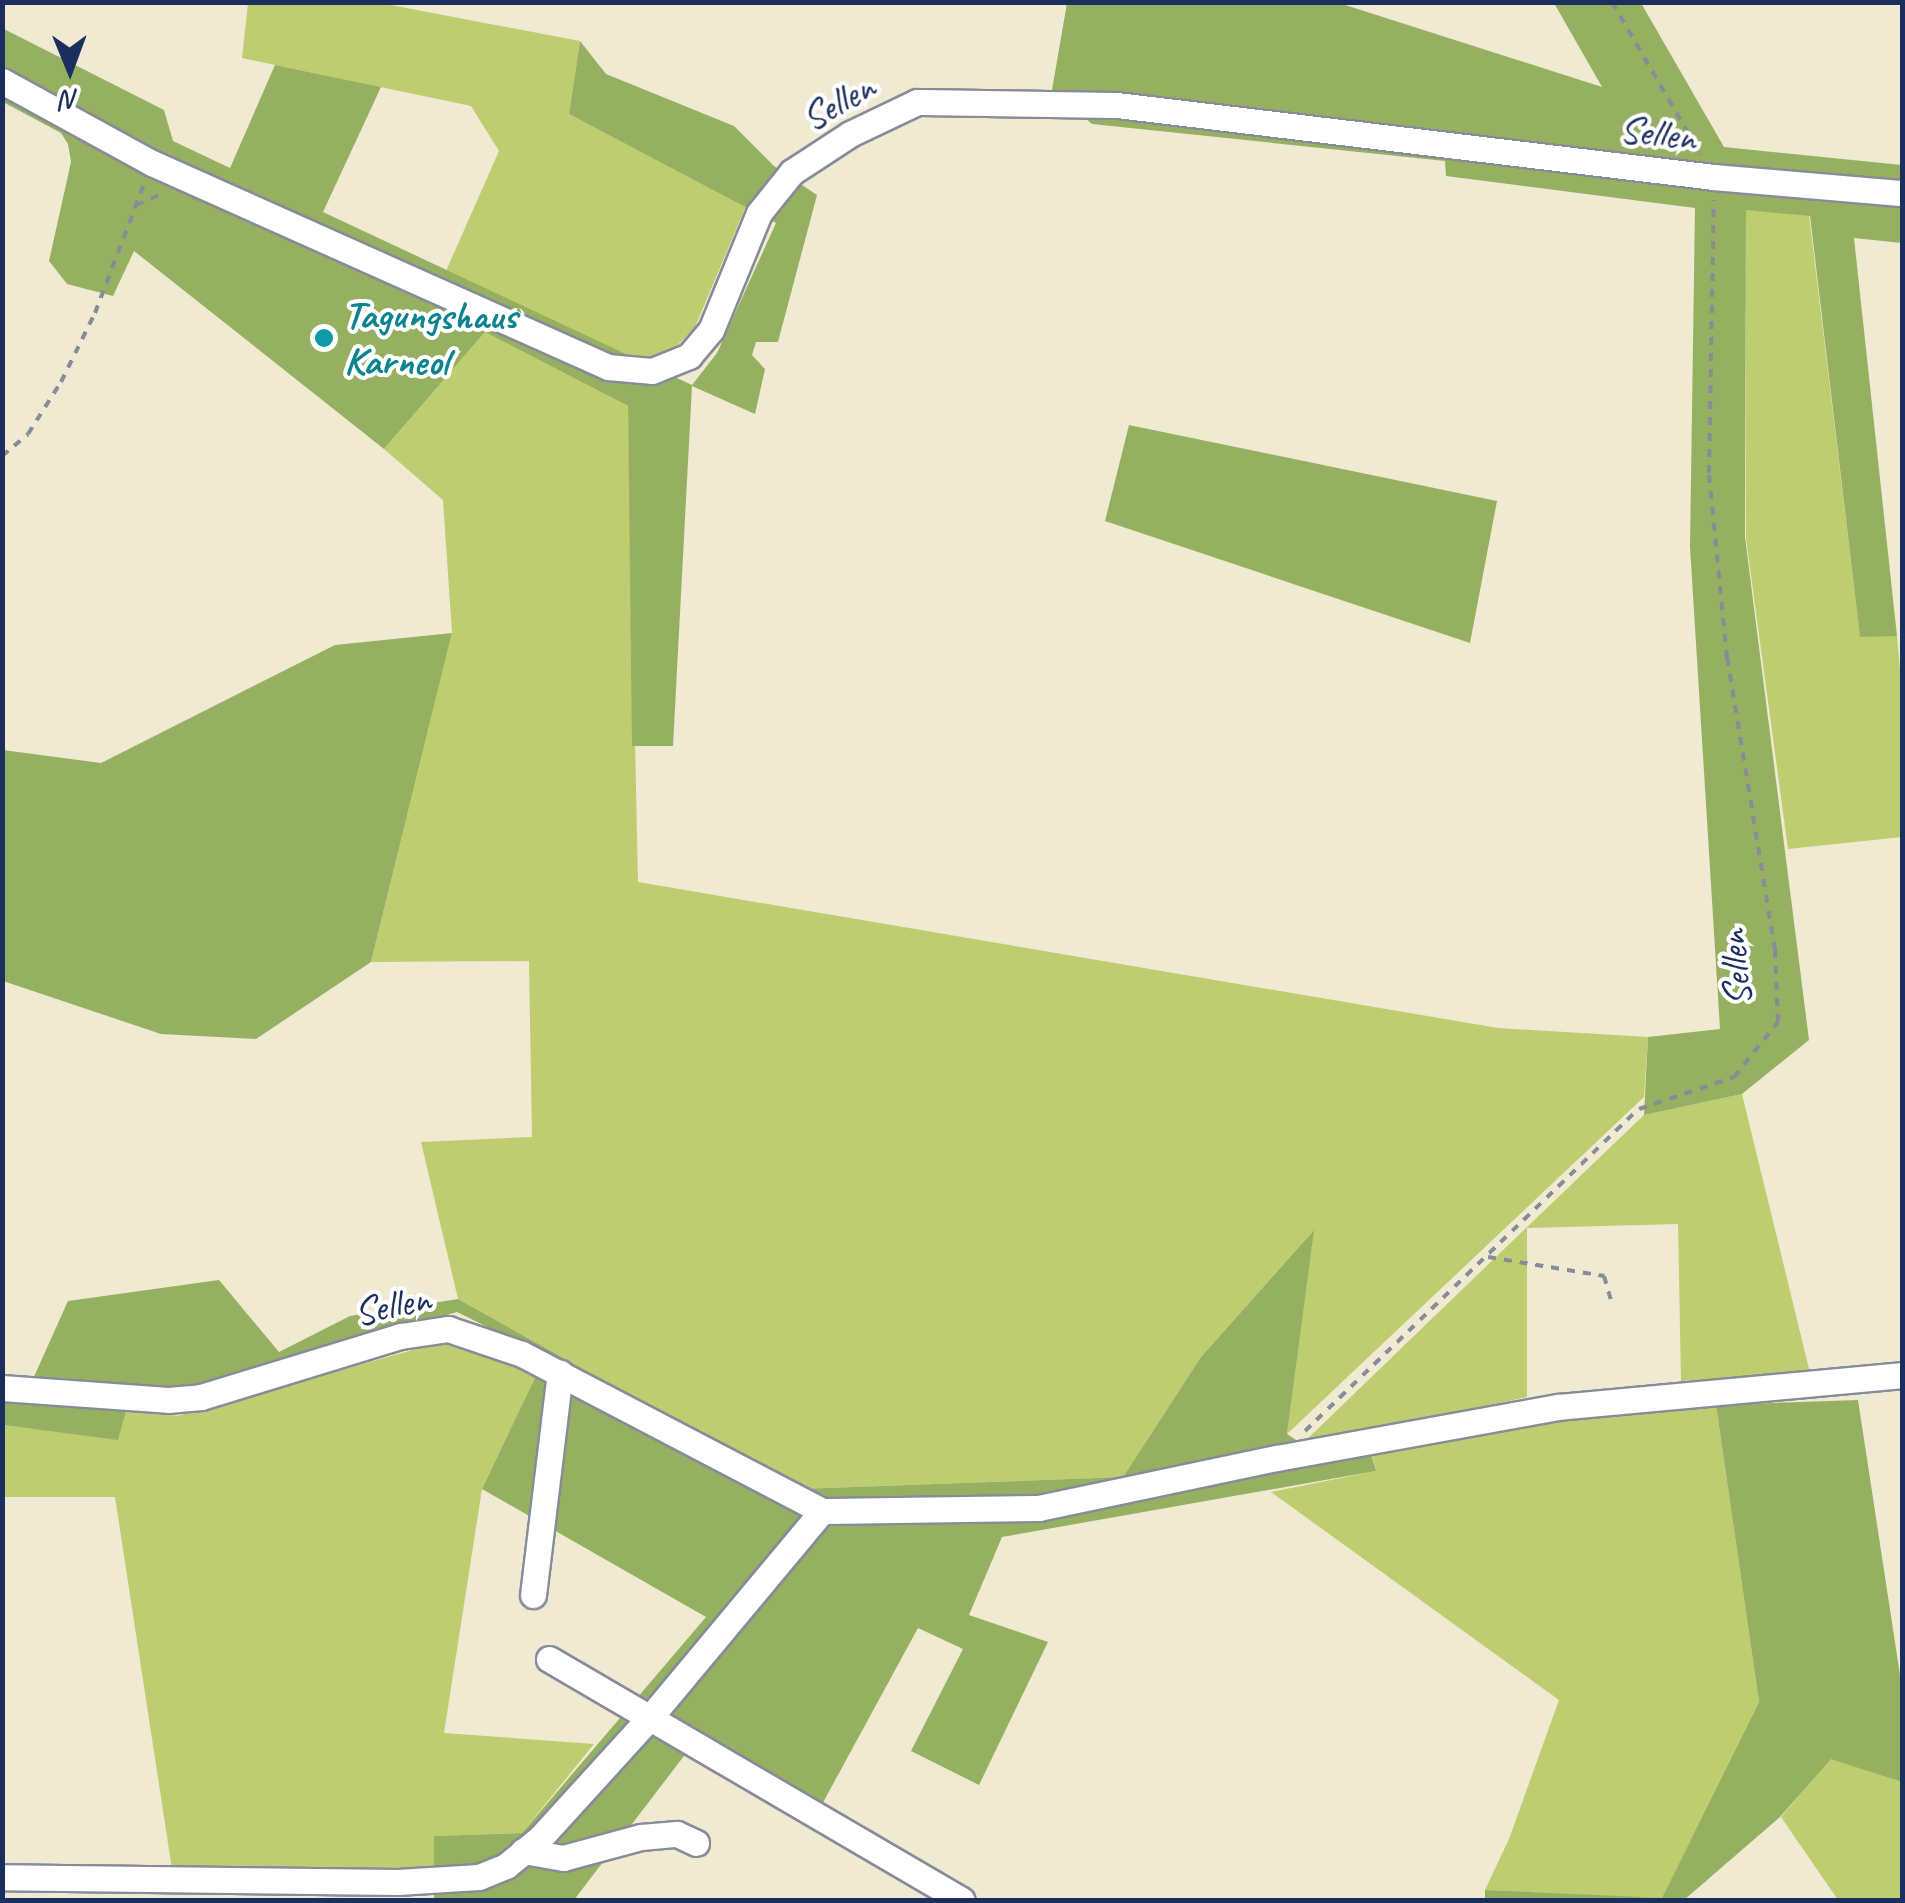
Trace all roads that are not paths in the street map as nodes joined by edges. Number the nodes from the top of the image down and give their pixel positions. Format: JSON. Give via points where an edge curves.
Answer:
{"nodes":[{"id":1,"x":2,"y":81,"type":"edge"},
{"id":2,"x":1902,"y":193,"type":"edge"},
{"id":3,"x":560,"y":1373,"type":"junction"},
{"id":4,"x":1902,"y":1375,"type":"edge"},
{"id":5,"x":2,"y":1388,"type":"edge"},
{"id":6,"x":822,"y":1510,"type":"junction"},
{"id":7,"x":533,"y":1596,"type":"dead end"},
{"id":8,"x":549,"y":1658,"type":"dead end"},
{"id":9,"x":652,"y":1715,"type":"junction"},
{"id":10,"x":696,"y":1843,"type":"dead end"},
{"id":11,"x":524,"y":1852,"type":"junction"},
{"id":12,"x":2,"y":1878,"type":"edge"},
{"id":13,"x":962,"y":1900,"type":"edge"}],
"edges":[{"from":1,"to":2,"type":"street","name":"Sellen","via":[[152,163],[608,367],[652,371],[689,356],[711,330],[760,214],[792,172],[916,102],[1117,105],[1714,178]]},
{"from":3,"to":5,"type":"street","name":"Sellen","via":[[490,1339],[438,1329],[184,1399]]},
{"from":3,"to":6,"type":"street","name":"Sellen"},
{"from":3,"to":7,"type":"street"},
{"from":4,"to":6,"type":"street","name":"Sellen","via":[[1558,1407],[1039,1508]]},
{"from":6,"to":9,"type":"street"},
{"from":8,"to":9,"type":"street"},
{"from":9,"to":11,"type":"street"},
{"from":9,"to":13,"type":"street"},
{"from":10,"to":11,"type":"street","via":[[677,1834],[563,1858]]},
{"from":11,"to":12,"type":"street","via":[[492,1872],[452,1880]]}]}
